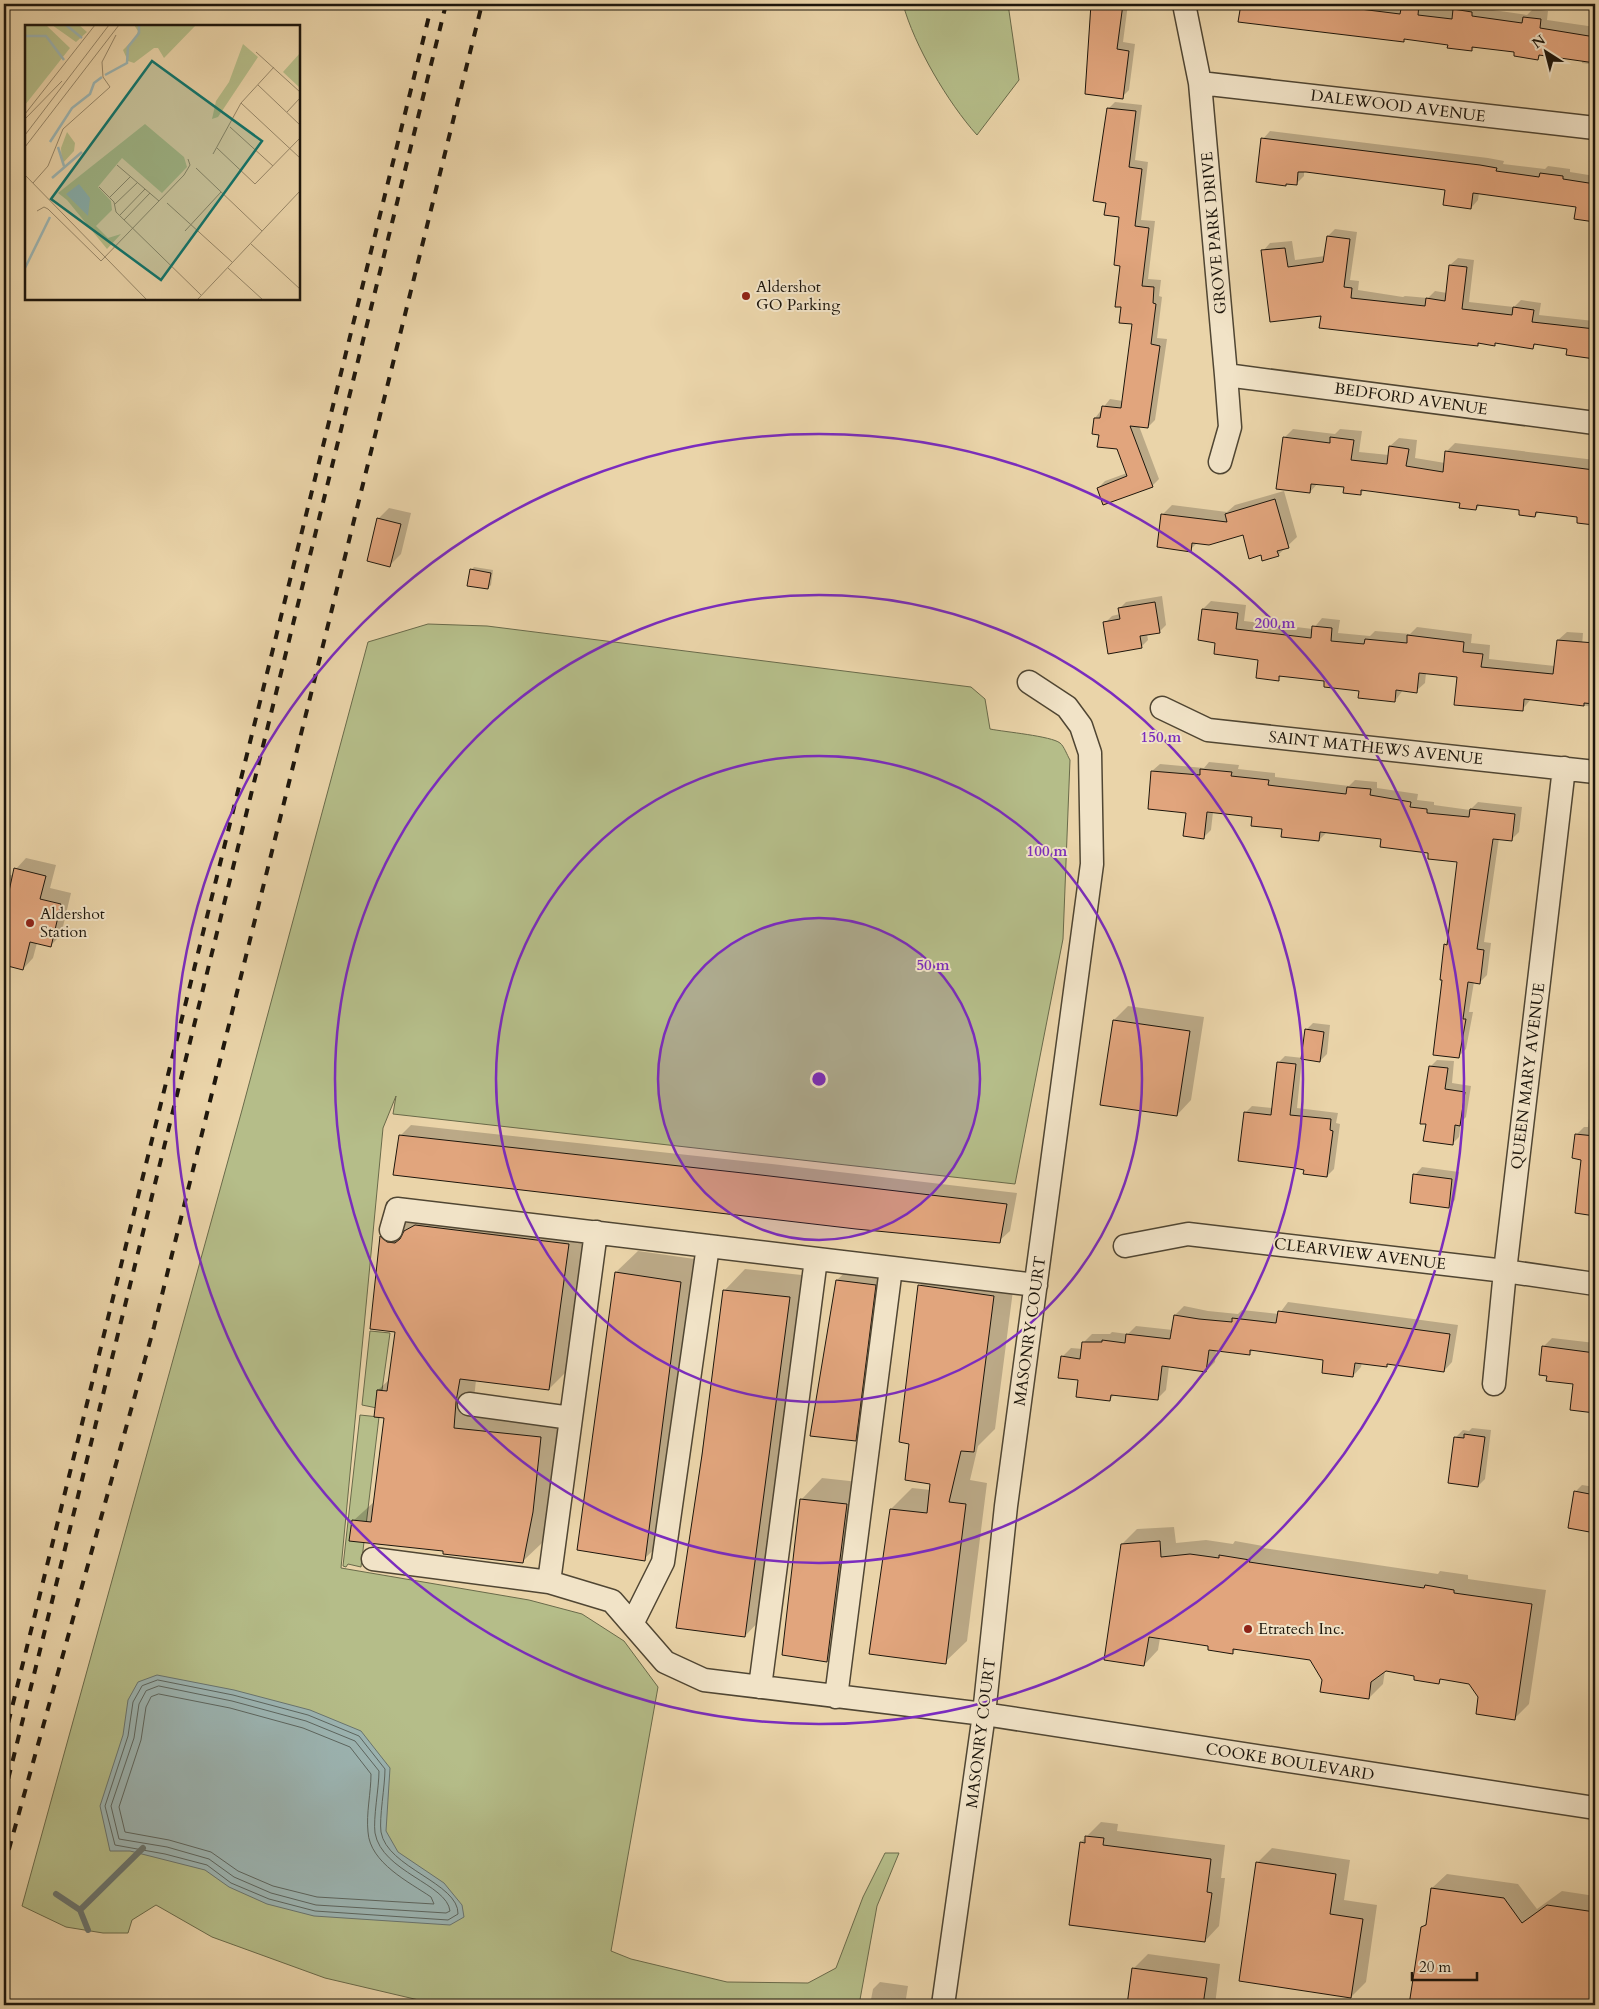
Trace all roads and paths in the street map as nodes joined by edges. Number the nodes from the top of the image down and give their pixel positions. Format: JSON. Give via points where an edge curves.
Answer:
{"nodes":[{"id":1,"x":1184,"y":4,"type":"edge"},
{"id":2,"x":1200,"y":83,"type":"junction"},
{"id":3,"x":1595,"y":128,"type":"edge"},
{"id":4,"x":1226,"y":375,"type":"junction"},
{"id":5,"x":1595,"y":423,"type":"edge"},
{"id":6,"x":1220,"y":462,"type":"dead end"},
{"id":7,"x":1029,"y":682,"type":"dead end"},
{"id":8,"x":1162,"y":708,"type":"dead end"},
{"id":9,"x":1564,"y":768,"type":"junction"},
{"id":10,"x":1595,"y":772,"type":"edge"},
{"id":11,"x":391,"y":1230,"type":"dead end"},
{"id":12,"x":596,"y":1232,"type":"junction"},
{"id":13,"x":708,"y":1246,"type":"junction"},
{"id":14,"x":1125,"y":1246,"type":"dead end"},
{"id":15,"x":816,"y":1259,"type":"junction"},
{"id":16,"x":892,"y":1268,"type":"junction"},
{"id":17,"x":1505,"y":1271,"type":"junction"},
{"id":18,"x":1595,"y":1284,"type":"edge"},
{"id":19,"x":1036,"y":1285,"type":"junction"},
{"id":20,"x":1494,"y":1384,"type":"dead end"},
{"id":21,"x":469,"y":1404,"type":"dead end"},
{"id":22,"x":571,"y":1418,"type":"junction"},
{"id":23,"x":373,"y":1559,"type":"dead end"},
{"id":24,"x":549,"y":1582,"type":"junction"},
{"id":25,"x":632,"y":1624,"type":"junction"},
{"id":26,"x":760,"y":1687,"type":"junction"},
{"id":27,"x":836,"y":1697,"type":"junction"},
{"id":28,"x":984,"y":1714,"type":"junction"},
{"id":29,"x":1595,"y":1808,"type":"edge"},
{"id":30,"x":943,"y":2005,"type":"edge"}],
"edges":[{"from":1,"to":2,"type":"street","name":"GROVE PARK DRIVE"},
{"from":2,"to":3,"type":"street","name":"DALEWOOD AVENUE"},
{"from":2,"to":4,"type":"street","name":"GROVE PARK DRIVE"},
{"from":4,"to":5,"type":"street","name":"BEDFORD AVENUE"},
{"from":4,"to":6,"type":"street","name":"GROVE PARK DRIVE","via":[[1230,427]]},
{"from":7,"to":19,"type":"street","name":"MASONRY COURT","via":[[1067,707],[1081,726],[1090,753],[1092,864]]},
{"from":8,"to":9,"type":"street","name":"SAINT MATHEWS AVENUE","via":[[1208,730]]},
{"from":9,"to":10,"type":"street","name":"SAINT MATHEWS AVENUE"},
{"from":9,"to":17,"type":"street","name":"QUEEN MARY AVENUE"},
{"from":11,"to":12,"type":"street","via":[[397,1208]]},
{"from":12,"to":13,"type":"street"},
{"from":12,"to":22,"type":"street"},
{"from":13,"to":15,"type":"street"},
{"from":13,"to":25,"type":"street","via":[[663,1562]]},
{"from":14,"to":17,"type":"street","name":"CLEARVIEW AVENUE","via":[[1188,1234]]},
{"from":15,"to":16,"type":"street"},
{"from":15,"to":26,"type":"street"},
{"from":16,"to":19,"type":"street"},
{"from":16,"to":27,"type":"street"},
{"from":17,"to":18,"type":"street","name":"CLEARVIEW AVENUE"},
{"from":17,"to":20,"type":"street","name":"QUEEN MARY AVENUE"},
{"from":19,"to":28,"type":"street","name":"MASONRY COURT","via":[[1006,1506]]},
{"from":21,"to":22,"type":"street"},
{"from":22,"to":24,"type":"street"},
{"from":23,"to":24,"type":"street","name":"COOKE BOULEVARD"},
{"from":24,"to":25,"type":"street","name":"COOKE BOULEVARD","via":[[612,1601]]},
{"from":25,"to":26,"type":"street","name":"COOKE BOULEVARD","via":[[665,1662],[704,1680]]},
{"from":26,"to":27,"type":"street","name":"COOKE BOULEVARD"},
{"from":27,"to":28,"type":"street","name":"COOKE BOULEVARD"},
{"from":28,"to":29,"type":"street","name":"COOKE BOULEVARD"},
{"from":28,"to":30,"type":"street","name":"MASONRY COURT"}]}
